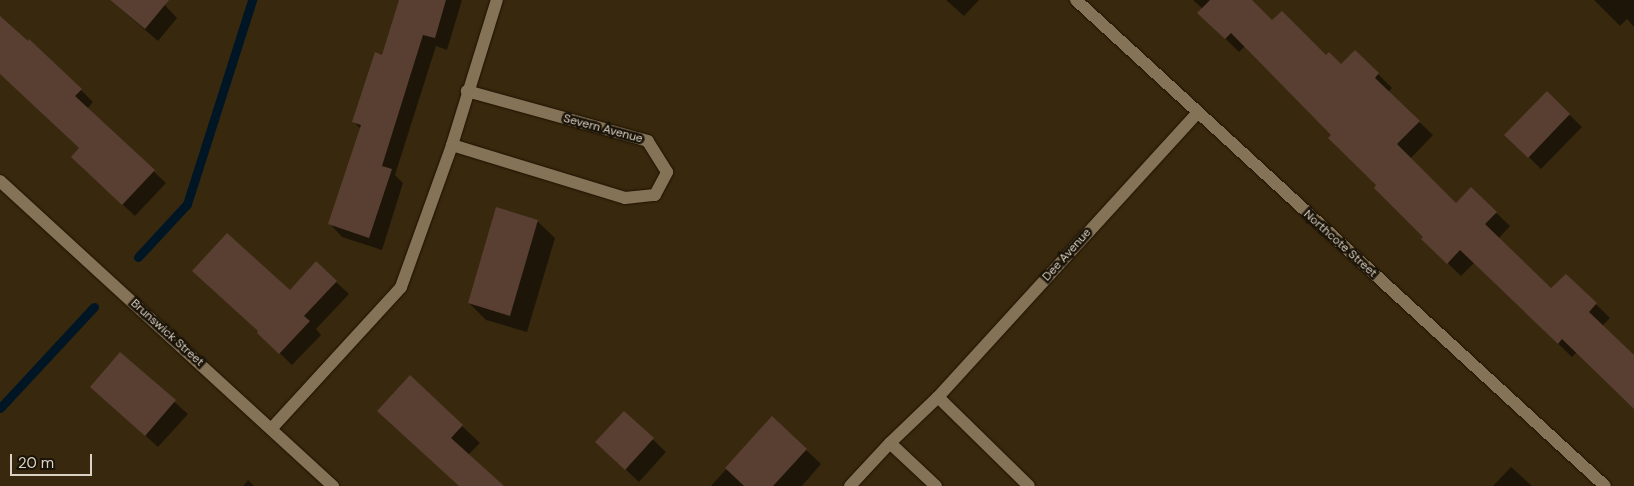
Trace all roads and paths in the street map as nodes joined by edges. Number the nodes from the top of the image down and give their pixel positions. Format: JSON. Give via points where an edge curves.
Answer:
{"nodes":[{"id":1,"x":498,"y":0,"type":"edge"},
{"id":2,"x":1076,"y":0,"type":"edge"},
{"id":3,"x":468,"y":92,"type":"junction"},
{"id":4,"x":1197,"y":113,"type":"junction"},
{"id":5,"x":452,"y":145,"type":"junction"},
{"id":6,"x":0,"y":181,"type":"edge"},
{"id":7,"x":938,"y":397,"type":"junction"},
{"id":8,"x":272,"y":428,"type":"junction"},
{"id":9,"x":890,"y":443,"type":"junction"},
{"id":10,"x":334,"y":486,"type":"edge"},
{"id":11,"x":850,"y":486,"type":"edge"},
{"id":12,"x":936,"y":486,"type":"edge"},
{"id":13,"x":1030,"y":486,"type":"edge"},
{"id":14,"x":1605,"y":486,"type":"edge"}],
"edges":[{"from":1,"to":3,"type":"street"},
{"from":2,"to":4,"type":"street","name":"Northcote Street"},
{"from":3,"to":5,"type":"street"},
{"from":3,"to":5,"type":"street","name":"Severn Avenue","via":[[648,141],[668,172],[656,195],[625,198]]},
{"from":4,"to":7,"type":"street","name":"Dee Avenue"},
{"from":4,"to":14,"type":"street","name":"Northcote Street"},
{"from":5,"to":8,"type":"street","via":[[401,287]]},
{"from":6,"to":8,"type":"street","name":"Brunswick Street"},
{"from":7,"to":9,"type":"street","name":"Dee Avenue"},
{"from":7,"to":13,"type":"street"},
{"from":8,"to":10,"type":"street","name":"Brunswick Street"},
{"from":9,"to":11,"type":"street","name":"Dee Avenue"},
{"from":9,"to":12,"type":"street"}]}
